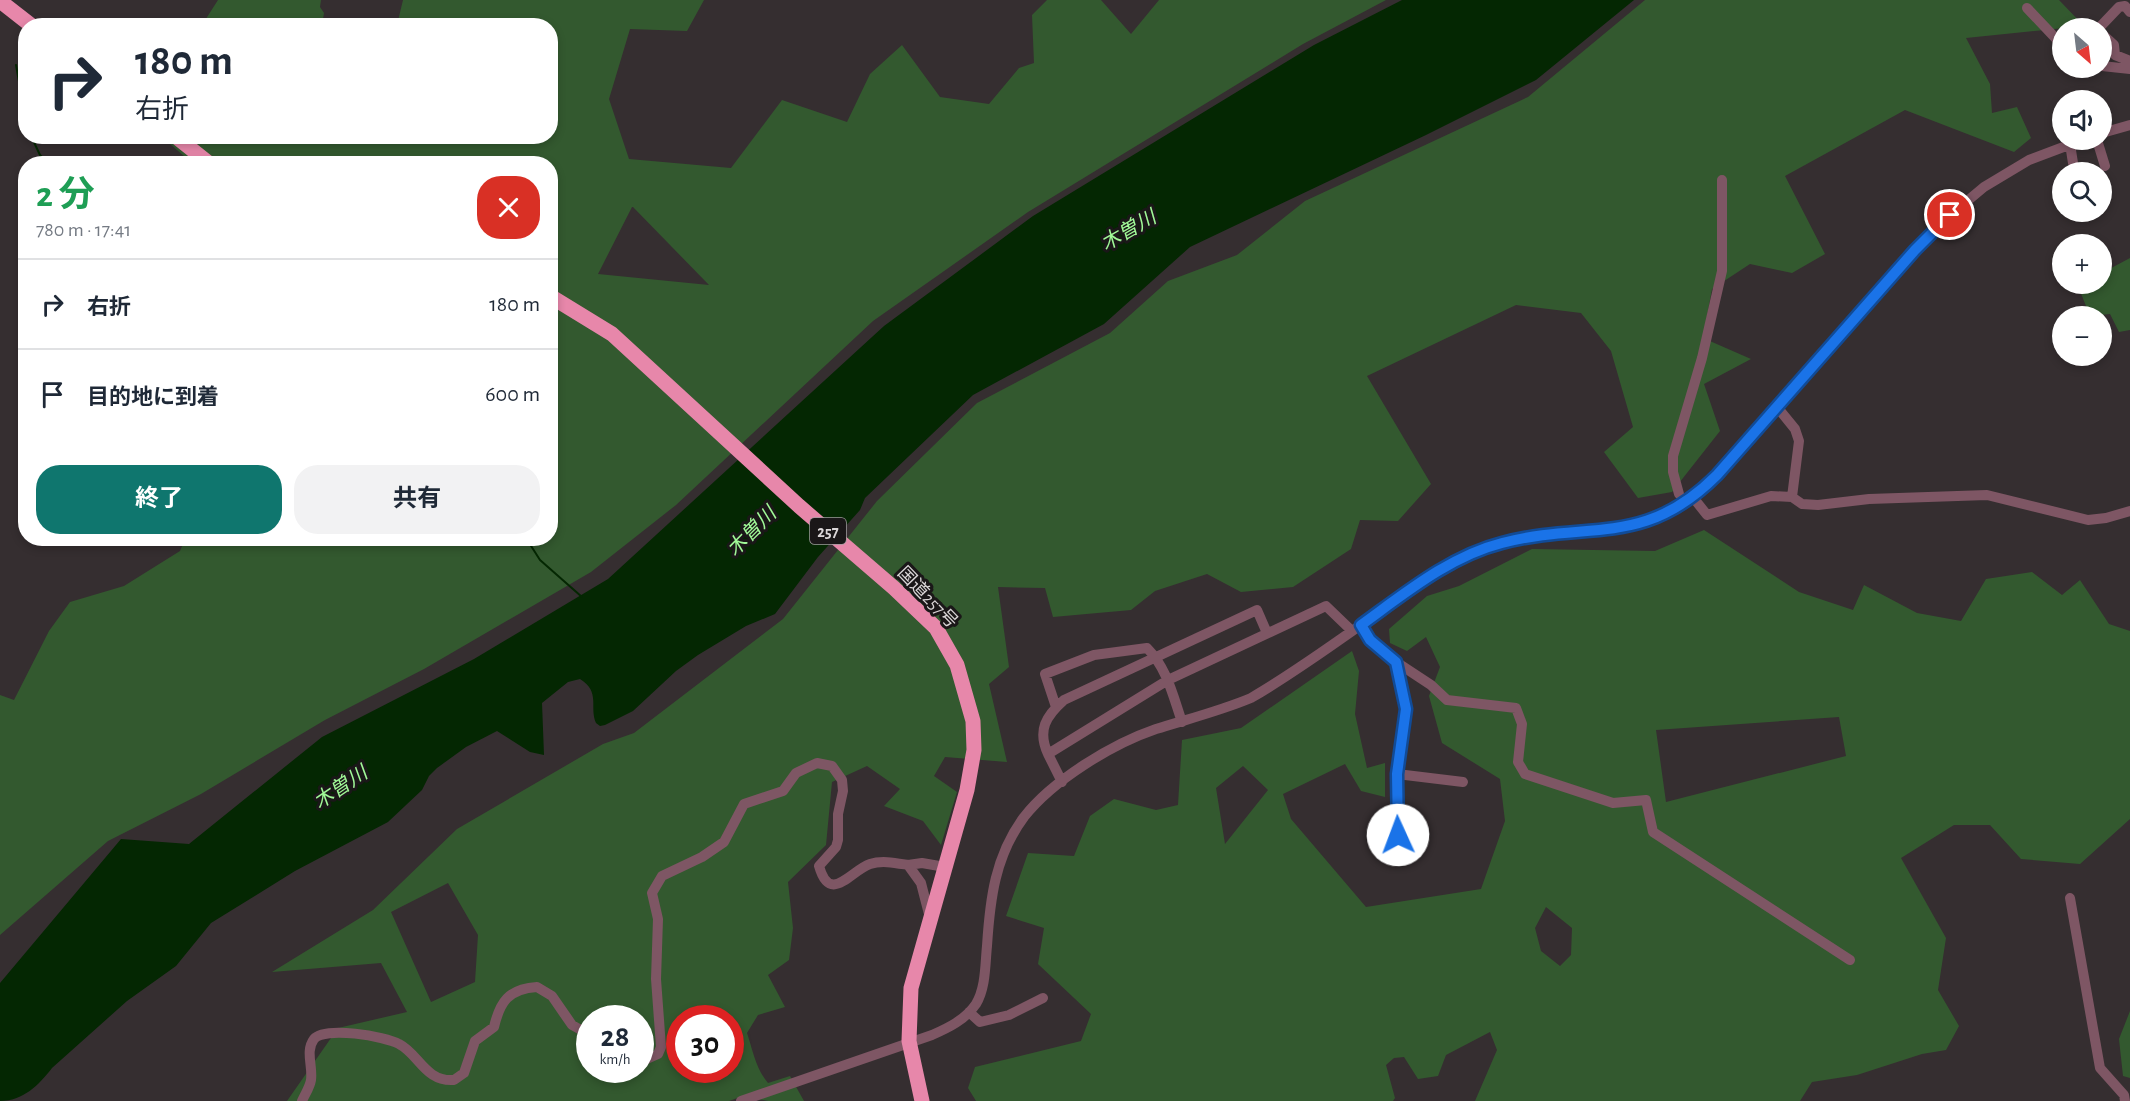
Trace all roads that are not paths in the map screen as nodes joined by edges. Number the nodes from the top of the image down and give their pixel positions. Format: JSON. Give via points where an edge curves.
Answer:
{"nodes":[{"id":1,"x":0,"y":1,"type":"edge"},
{"id":2,"x":2027,"y":8,"type":"dead end"},
{"id":3,"x":2130,"y":12,"type":"edge"},
{"id":4,"x":22,"y":18,"type":"edge"},
{"id":5,"x":2109,"y":18,"type":"edge"},
{"id":6,"x":2052,"y":34,"type":"edge"},
{"id":7,"x":2112,"y":43,"type":"edge"},
{"id":8,"x":2130,"y":61,"type":"edge"},
{"id":9,"x":2112,"y":67,"type":"edge"},
{"id":10,"x":2130,"y":69,"type":"edge"},
{"id":11,"x":2130,"y":125,"type":"edge"},
{"id":12,"x":2112,"y":131,"type":"edge"},
{"id":13,"x":185,"y":144,"type":"edge"},
{"id":14,"x":2057,"y":150,"type":"edge"},
{"id":15,"x":200,"y":156,"type":"edge"},
{"id":16,"x":1722,"y":180,"type":"dead end"},
{"id":17,"x":558,"y":301,"type":"edge"},
{"id":18,"x":1777,"y":407,"type":"junction"},
{"id":19,"x":1679,"y":494,"type":"dead end"},
{"id":20,"x":1692,"y":496,"type":"junction"},
{"id":21,"x":1792,"y":497,"type":"junction"},
{"id":22,"x":2130,"y":511,"type":"edge"},
{"id":23,"x":1356,"y":628,"type":"junction"},
{"id":24,"x":1267,"y":633,"type":"junction"},
{"id":25,"x":1156,"y":658,"type":"junction"},
{"id":26,"x":1396,"y":662,"type":"junction"},
{"id":27,"x":1168,"y":680,"type":"junction"},
{"id":28,"x":1056,"y":707,"type":"junction"},
{"id":29,"x":1182,"y":722,"type":"junction"},
{"id":30,"x":1048,"y":754,"type":"junction"},
{"id":31,"x":1397,"y":774,"type":"junction"},
{"id":32,"x":1062,"y":782,"type":"junction"},
{"id":33,"x":1463,"y":782,"type":"dead end"},
{"id":34,"x":1398,"y":835,"type":"dead end"},
{"id":35,"x":908,"y":865,"type":"junction"},
{"id":36,"x":945,"y":867,"type":"junction"},
{"id":37,"x":2070,"y":898,"type":"dead end"},
{"id":38,"x":930,"y":918,"type":"junction"},
{"id":39,"x":1850,"y":960,"type":"dead end"},
{"id":40,"x":1043,"y":999,"type":"dead end"},
{"id":41,"x":969,"y":1012,"type":"junction"},
{"id":42,"x":576,"y":1027,"type":"edge"},
{"id":43,"x":909,"y":1041,"type":"junction"},
{"id":44,"x":654,"y":1056,"type":"edge"},
{"id":45,"x":302,"y":1101,"type":"edge"},
{"id":46,"x":741,"y":1101,"type":"edge"},
{"id":47,"x":922,"y":1101,"type":"edge"},
{"id":48,"x":2125,"y":1101,"type":"edge"}],
"edges":[{"from":1,"to":4,"type":"highway"},
{"from":2,"to":6,"type":"street"},
{"from":3,"to":5,"type":"street","via":[[2125,6],[2119,7]]},
{"from":7,"to":8,"type":"street","via":[[2115,54]]},
{"from":9,"to":10,"type":"street"},
{"from":11,"to":12,"type":"street"},
{"from":13,"to":15,"type":"highway"},
{"from":14,"to":18,"type":"street","via":[[2006,174],[1957,208]]},
{"from":16,"to":19,"type":"street","via":[[1722,271],[1673,456]]},
{"from":17,"to":36,"type":"highway","name":"国道257号","number":"257","via":[[612,334],[647,364],[936,628],[963,678],[973,721],[972,767]]},
{"from":18,"to":20,"type":"street","via":[[1717,475]]},
{"from":18,"to":21,"type":"street","via":[[1795,429],[1799,441]]},
{"from":20,"to":21,"type":"street","via":[[1707,514],[1771,496]]},
{"from":20,"to":23,"type":"street","via":[[1662,516],[1639,524],[1599,532],[1524,538],[1485,548],[1447,566]]},
{"from":21,"to":22,"type":"street","via":[[1802,504],[1818,505],[1878,498],[1987,495],[2088,520]]},
{"from":23,"to":24,"type":"street","via":[[1326,606]]},
{"from":23,"to":26,"type":"street"},
{"from":23,"to":29,"type":"street","via":[[1251,698]]},
{"from":24,"to":25,"type":"street","via":[[1257,610]]},
{"from":24,"to":27,"type":"street"},
{"from":25,"to":27,"type":"street"},
{"from":25,"to":28,"type":"street"},
{"from":25,"to":28,"type":"street","via":[[1147,648],[1094,655],[1045,674]]},
{"from":26,"to":31,"type":"street","via":[[1406,709]]},
{"from":26,"to":39,"type":"street","via":[[1447,700],[1516,708],[1522,724],[1518,762],[1525,774],[1613,802],[1646,800],[1653,832]]},
{"from":27,"to":29,"type":"street"},
{"from":27,"to":30,"type":"street"},
{"from":28,"to":30,"type":"street","via":[[1044,722],[1042,742]]},
{"from":29,"to":32,"type":"street","via":[[1124,742]]},
{"from":30,"to":32,"type":"street"},
{"from":31,"to":33,"type":"street"},
{"from":31,"to":34,"type":"street"},
{"from":32,"to":41,"type":"street","via":[[1024,817],[999,862],[992,886],[985,978],[977,1003]]},
{"from":35,"to":36,"type":"street","via":[[929,863]]},
{"from":35,"to":38,"type":"street","via":[[921,883]]},
{"from":35,"to":44,"type":"street","via":[[870,864],[840,884],[825,880],[819,866],[836,847],[843,791],[842,780],[832,766],[817,764],[796,773],[783,791],[744,804],[724,842],[662,876],[652,893],[658,919],[656,979],[662,1040]]},
{"from":36,"to":38,"type":"highway","name":"国道257号","number":"257"},
{"from":37,"to":48,"type":"street","via":[[2100,1068]]},
{"from":38,"to":43,"type":"highway","name":"国道257号","number":"257","via":[[911,988]]},
{"from":40,"to":41,"type":"street","via":[[1009,1015],[980,1022]]},
{"from":41,"to":43,"type":"street","via":[[948,1028]]},
{"from":42,"to":45,"type":"street","via":[[552,996],[537,987],[513,994],[503,1000],[494,1028],[475,1041],[464,1073],[454,1080],[426,1070],[400,1044],[382,1038],[324,1034],[314,1039],[310,1048],[311,1080]]},
{"from":43,"to":46,"type":"street"},
{"from":43,"to":47,"type":"highway","name":"国道257号","number":"257"}]}
